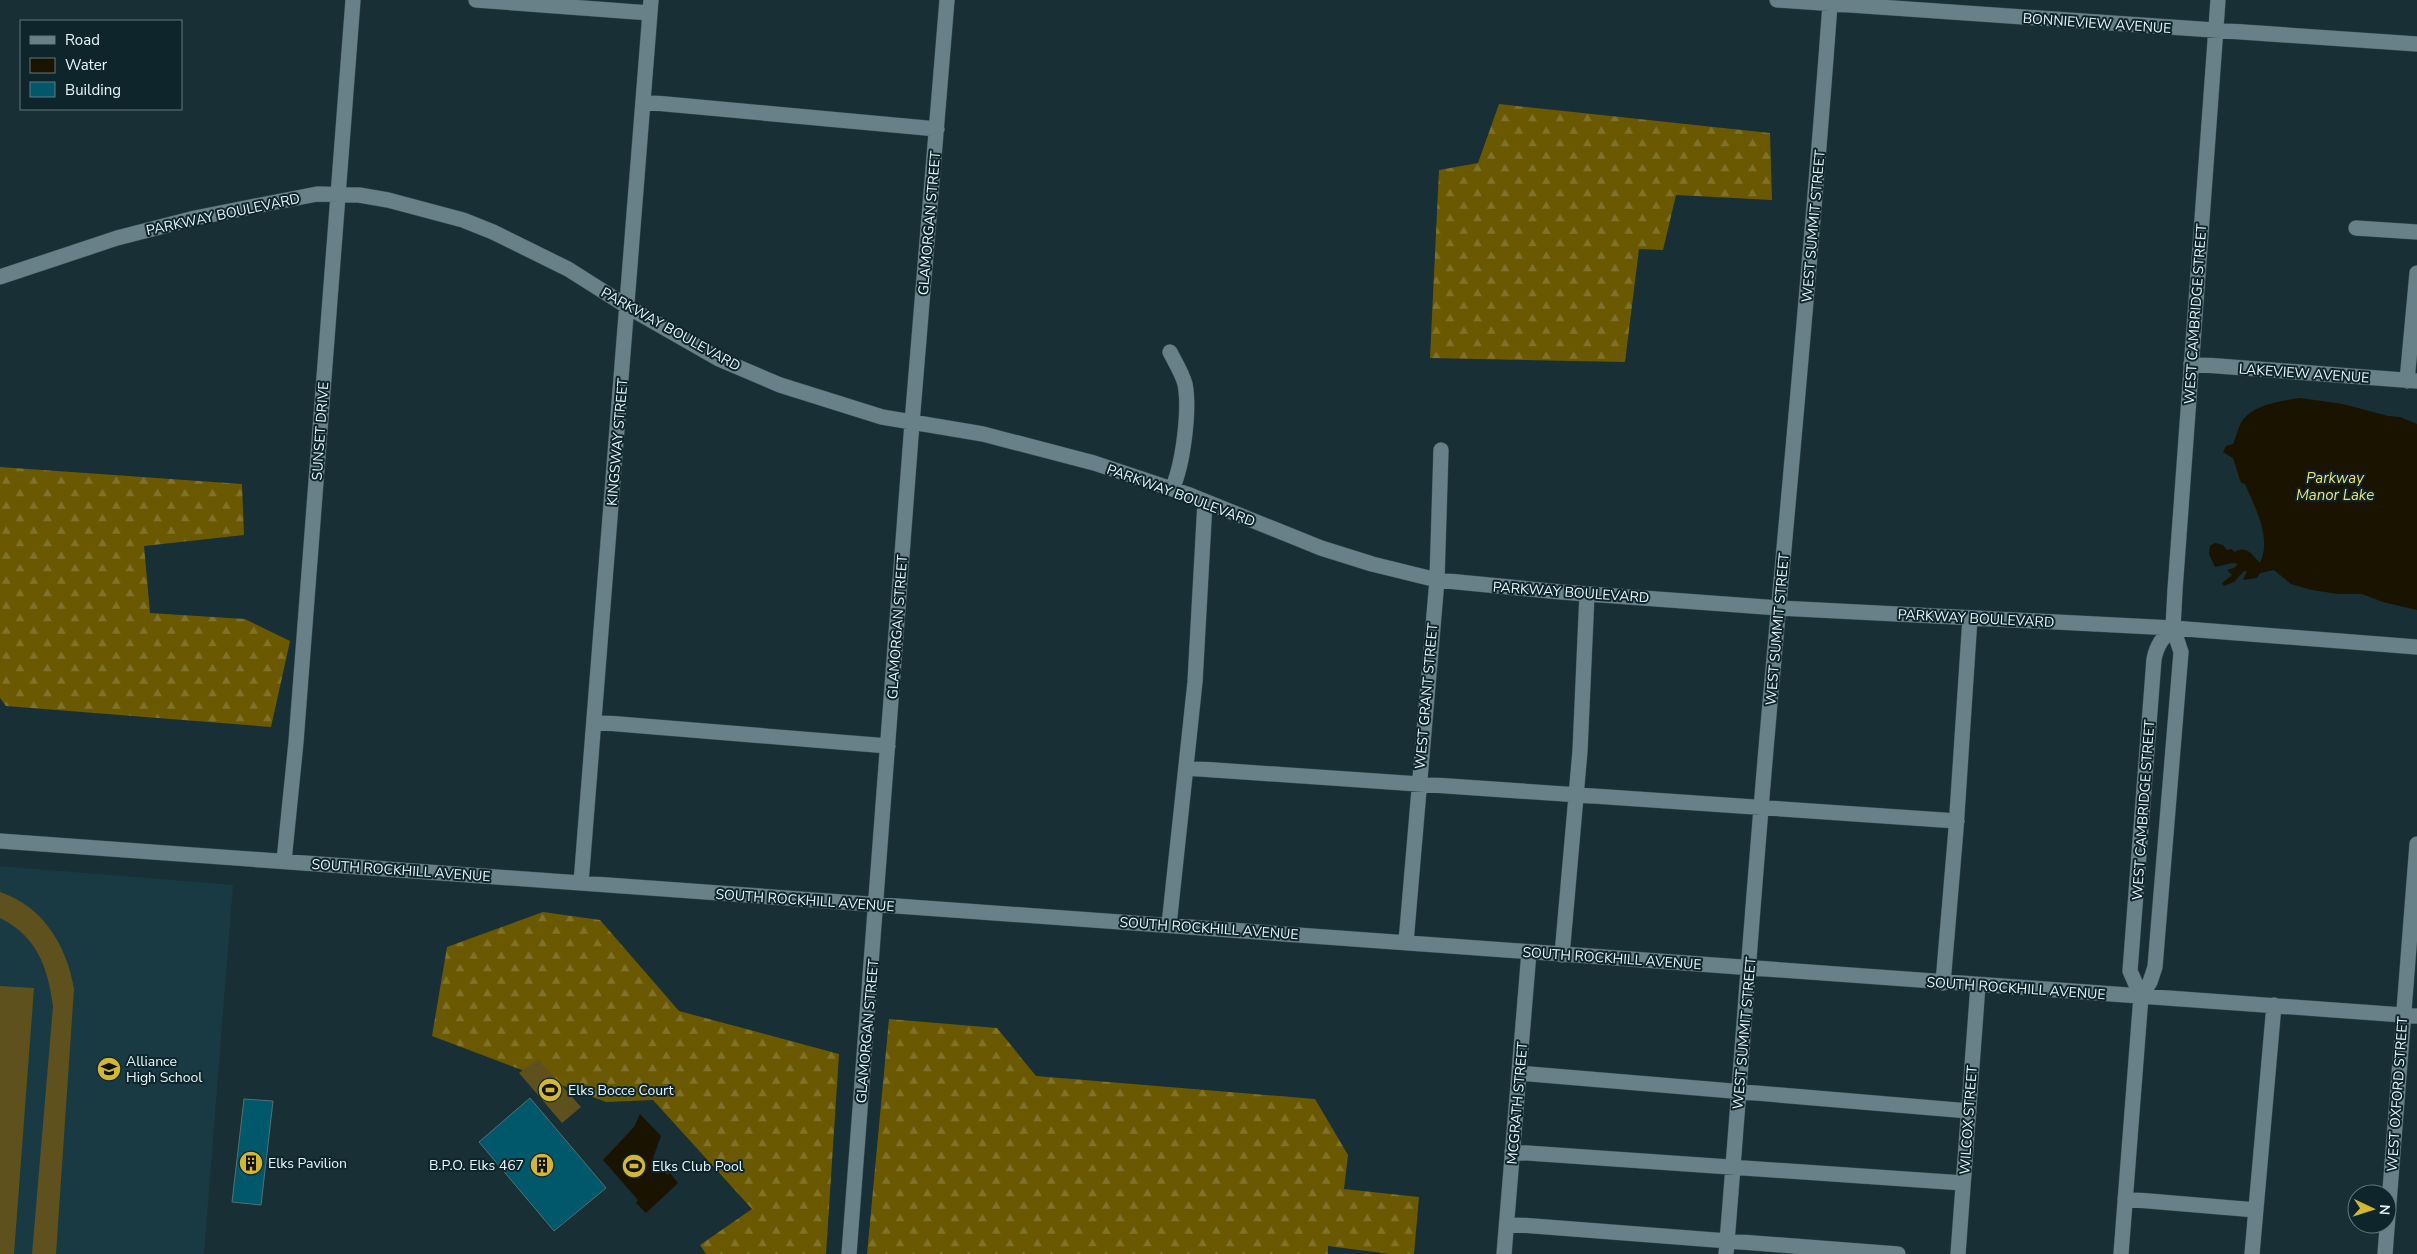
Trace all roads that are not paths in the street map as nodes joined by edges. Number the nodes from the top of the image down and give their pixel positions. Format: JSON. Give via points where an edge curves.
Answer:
{"nodes":[{"id":1,"x":353,"y":0,"type":"edge"},
{"id":2,"x":476,"y":0,"type":"edge"},
{"id":3,"x":947,"y":0,"type":"edge"},
{"id":4,"x":1777,"y":0,"type":"edge"},
{"id":5,"x":2218,"y":0,"type":"edge"},
{"id":6,"x":1830,"y":4,"type":"junction"},
{"id":7,"x":651,"y":7,"type":"edge"},
{"id":8,"x":2216,"y":31,"type":"junction"},
{"id":9,"x":2417,"y":44,"type":"edge"},
{"id":10,"x":644,"y":102,"type":"junction"},
{"id":11,"x":937,"y":129,"type":"junction"},
{"id":12,"x":337,"y":193,"type":"junction"},
{"id":13,"x":2356,"y":228,"type":"dead end"},
{"id":14,"x":2417,"y":232,"type":"edge"},
{"id":15,"x":2417,"y":273,"type":"edge"},
{"id":16,"x":0,"y":277,"type":"edge"},
{"id":17,"x":628,"y":307,"type":"junction"},
{"id":18,"x":1170,"y":352,"type":"dead end"},
{"id":19,"x":2191,"y":364,"type":"junction"},
{"id":20,"x":2412,"y":381,"type":"edge"},
{"id":21,"x":912,"y":423,"type":"junction"},
{"id":22,"x":1441,"y":450,"type":"dead end"},
{"id":23,"x":1172,"y":489,"type":"junction"},
{"id":24,"x":1205,"y":502,"type":"junction"},
{"id":25,"x":1436,"y":580,"type":"junction"},
{"id":26,"x":1587,"y":594,"type":"junction"},
{"id":27,"x":1779,"y":608,"type":"junction"},
{"id":28,"x":1970,"y":618,"type":"junction"},
{"id":29,"x":2173,"y":628,"type":"junction"},
{"id":30,"x":2417,"y":646,"type":"edge"},
{"id":31,"x":594,"y":722,"type":"junction"},
{"id":32,"x":888,"y":746,"type":"junction"},
{"id":33,"x":1186,"y":768,"type":"junction"},
{"id":34,"x":1419,"y":783,"type":"junction"},
{"id":35,"x":1576,"y":795,"type":"junction"},
{"id":36,"x":1762,"y":807,"type":"junction"},
{"id":37,"x":1957,"y":821,"type":"junction"},
{"id":38,"x":0,"y":841,"type":"edge"},
{"id":39,"x":2417,"y":844,"type":"edge"},
{"id":40,"x":284,"y":861,"type":"junction"},
{"id":41,"x":581,"y":883,"type":"junction"},
{"id":42,"x":877,"y":906,"type":"junction"},
{"id":43,"x":1169,"y":925,"type":"junction"},
{"id":44,"x":1406,"y":942,"type":"junction"},
{"id":45,"x":1529,"y":952,"type":"junction"},
{"id":46,"x":1562,"y":955,"type":"junction"},
{"id":47,"x":1749,"y":969,"type":"junction"},
{"id":48,"x":1943,"y":983,"type":"junction"},
{"id":49,"x":1978,"y":985,"type":"junction"},
{"id":50,"x":2140,"y":996,"type":"junction"},
{"id":51,"x":2274,"y":1006,"type":"junction"},
{"id":52,"x":2410,"y":1016,"type":"edge"},
{"id":53,"x":1519,"y":1073,"type":"junction"},
{"id":54,"x":1739,"y":1090,"type":"junction"},
{"id":55,"x":1969,"y":1111,"type":"junction"},
{"id":56,"x":1512,"y":1152,"type":"junction"},
{"id":57,"x":1733,"y":1168,"type":"junction"},
{"id":58,"x":1963,"y":1183,"type":"junction"},
{"id":59,"x":2125,"y":1200,"type":"junction"},
{"id":60,"x":2256,"y":1210,"type":"junction"},
{"id":61,"x":1506,"y":1224,"type":"junction"},
{"id":62,"x":1726,"y":1248,"type":"edge"},
{"id":63,"x":849,"y":1254,"type":"edge"},
{"id":64,"x":1504,"y":1254,"type":"edge"},
{"id":65,"x":1898,"y":1254,"type":"edge"},
{"id":66,"x":1958,"y":1254,"type":"edge"},
{"id":67,"x":2121,"y":1254,"type":"edge"},
{"id":68,"x":2252,"y":1254,"type":"edge"},
{"id":69,"x":2385,"y":1254,"type":"edge"}],
"edges":[{"from":1,"to":12,"type":"street","name":"SUNSET DRIVE"},
{"from":2,"to":7,"type":"street"},
{"from":3,"to":11,"type":"street","name":"GLAMORGAN STREET"},
{"from":4,"to":6,"type":"street","name":"BONNIEVIEW AVENUE"},
{"from":5,"to":8,"type":"street","name":"WEST CAMBRIDGE STREET"},
{"from":6,"to":8,"type":"street","name":"BONNIEVIEW AVENUE"},
{"from":6,"to":27,"type":"street","name":"WEST SUMMIT STREET"},
{"from":7,"to":10,"type":"street","name":"KINGSWAY STREET"},
{"from":8,"to":9,"type":"street","name":"BONNIEVIEW AVENUE"},
{"from":8,"to":19,"type":"street","name":"WEST CAMBRIDGE STREET"},
{"from":10,"to":11,"type":"street"},
{"from":10,"to":17,"type":"street","name":"KINGSWAY STREET"},
{"from":11,"to":21,"type":"street","name":"GLAMORGAN STREET"},
{"from":12,"to":16,"type":"street","name":"PARKWAY BOULEVARD","via":[[257,204],[195,218],[108,241]]},
{"from":12,"to":17,"type":"street","name":"PARKWAY BOULEVARD","via":[[388,200],[463,220],[568,269]]},
{"from":12,"to":40,"type":"street","name":"SUNSET DRIVE","via":[[296,742]]},
{"from":13,"to":14,"type":"street"},
{"from":15,"to":20,"type":"street"},
{"from":17,"to":21,"type":"street","name":"PARKWAY BOULEVARD","via":[[719,359],[780,385]]},
{"from":17,"to":31,"type":"street","name":"KINGSWAY STREET"},
{"from":18,"to":23,"type":"street","via":[[1184,384],[1185,403],[1180,472]]},
{"from":19,"to":20,"type":"street","name":"LAKEVIEW AVENUE"},
{"from":19,"to":29,"type":"street","name":"WEST CAMBRIDGE STREET"},
{"from":21,"to":23,"type":"street","name":"PARKWAY BOULEVARD","via":[[983,434],[1092,462]]},
{"from":21,"to":32,"type":"street","name":"GLAMORGAN STREET"},
{"from":22,"to":25,"type":"street","name":"WEST GRANT STREET"},
{"from":23,"to":24,"type":"street","name":"PARKWAY BOULEVARD"},
{"from":24,"to":25,"type":"street","name":"PARKWAY BOULEVARD","via":[[1321,548]]},
{"from":24,"to":33,"type":"street","via":[[1195,682]]},
{"from":25,"to":26,"type":"street","name":"PARKWAY BOULEVARD"},
{"from":25,"to":34,"type":"street","name":"WEST GRANT STREET"},
{"from":26,"to":27,"type":"street","name":"PARKWAY BOULEVARD"},
{"from":26,"to":35,"type":"street"},
{"from":27,"to":28,"type":"street","name":"PARKWAY BOULEVARD"},
{"from":27,"to":36,"type":"street","name":"WEST SUMMIT STREET"},
{"from":28,"to":29,"type":"street","name":"PARKWAY BOULEVARD"},
{"from":28,"to":37,"type":"street"},
{"from":29,"to":30,"type":"street","name":"PARKWAY BOULEVARD"},
{"from":29,"to":50,"type":"street","name":"WEST CAMBRIDGE STREET","via":[[2181,652],[2155,967]]},
{"from":29,"to":50,"type":"street","name":"WEST CAMBRIDGE STREET","via":[[2162,638],[2154,659],[2130,971]]},
{"from":31,"to":32,"type":"street"},
{"from":31,"to":41,"type":"street","name":"KINGSWAY STREET"},
{"from":32,"to":42,"type":"street","name":"GLAMORGAN STREET"},
{"from":33,"to":34,"type":"street"},
{"from":33,"to":43,"type":"street"},
{"from":34,"to":35,"type":"street"},
{"from":34,"to":44,"type":"street","name":"WEST GRANT STREET"},
{"from":35,"to":36,"type":"street"},
{"from":35,"to":46,"type":"street"},
{"from":36,"to":37,"type":"street"},
{"from":36,"to":47,"type":"street","name":"WEST SUMMIT STREET"},
{"from":37,"to":48,"type":"street"},
{"from":38,"to":40,"type":"street","name":"SOUTH ROCKHILL AVENUE"},
{"from":39,"to":52,"type":"street","name":"WEST OXFORD STREET"},
{"from":40,"to":41,"type":"street","name":"SOUTH ROCKHILL AVENUE"},
{"from":41,"to":42,"type":"street","name":"SOUTH ROCKHILL AVENUE"},
{"from":42,"to":43,"type":"street","name":"SOUTH ROCKHILL AVENUE"},
{"from":42,"to":63,"type":"street","name":"GLAMORGAN STREET"},
{"from":43,"to":44,"type":"street","name":"SOUTH ROCKHILL AVENUE"},
{"from":44,"to":45,"type":"street","name":"SOUTH ROCKHILL AVENUE"},
{"from":45,"to":46,"type":"street","name":"SOUTH ROCKHILL AVENUE"},
{"from":45,"to":53,"type":"street","name":"MCGRATH STREET"},
{"from":46,"to":47,"type":"street","name":"SOUTH ROCKHILL AVENUE"},
{"from":47,"to":48,"type":"street","name":"SOUTH ROCKHILL AVENUE"},
{"from":47,"to":54,"type":"street","name":"WEST SUMMIT STREET"},
{"from":48,"to":49,"type":"street","name":"SOUTH ROCKHILL AVENUE"},
{"from":49,"to":50,"type":"street","name":"SOUTH ROCKHILL AVENUE"},
{"from":49,"to":55,"type":"street","name":"WILCOX STREET"},
{"from":50,"to":51,"type":"street","name":"SOUTH ROCKHILL AVENUE"},
{"from":50,"to":59,"type":"street","name":"WEST CAMBRIDGE STREET"},
{"from":51,"to":52,"type":"street","name":"SOUTH ROCKHILL AVENUE"},
{"from":51,"to":60,"type":"street"},
{"from":52,"to":69,"type":"street","name":"WEST OXFORD STREET"},
{"from":53,"to":54,"type":"street"},
{"from":53,"to":56,"type":"street","name":"MCGRATH STREET"},
{"from":54,"to":55,"type":"street"},
{"from":54,"to":57,"type":"street","name":"WEST SUMMIT STREET"},
{"from":55,"to":58,"type":"street","name":"WILCOX STREET"},
{"from":56,"to":57,"type":"street"},
{"from":56,"to":61,"type":"street","name":"MCGRATH STREET"},
{"from":57,"to":58,"type":"street"},
{"from":57,"to":62,"type":"street","name":"WEST SUMMIT STREET"},
{"from":58,"to":66,"type":"street","name":"WILCOX STREET"},
{"from":59,"to":60,"type":"street"},
{"from":59,"to":67,"type":"street","name":"WEST CAMBRIDGE STREET"},
{"from":60,"to":68,"type":"street"},
{"from":61,"to":62,"type":"street"},
{"from":61,"to":64,"type":"street","name":"MCGRATH STREET"},
{"from":62,"to":65,"type":"street"}]}
